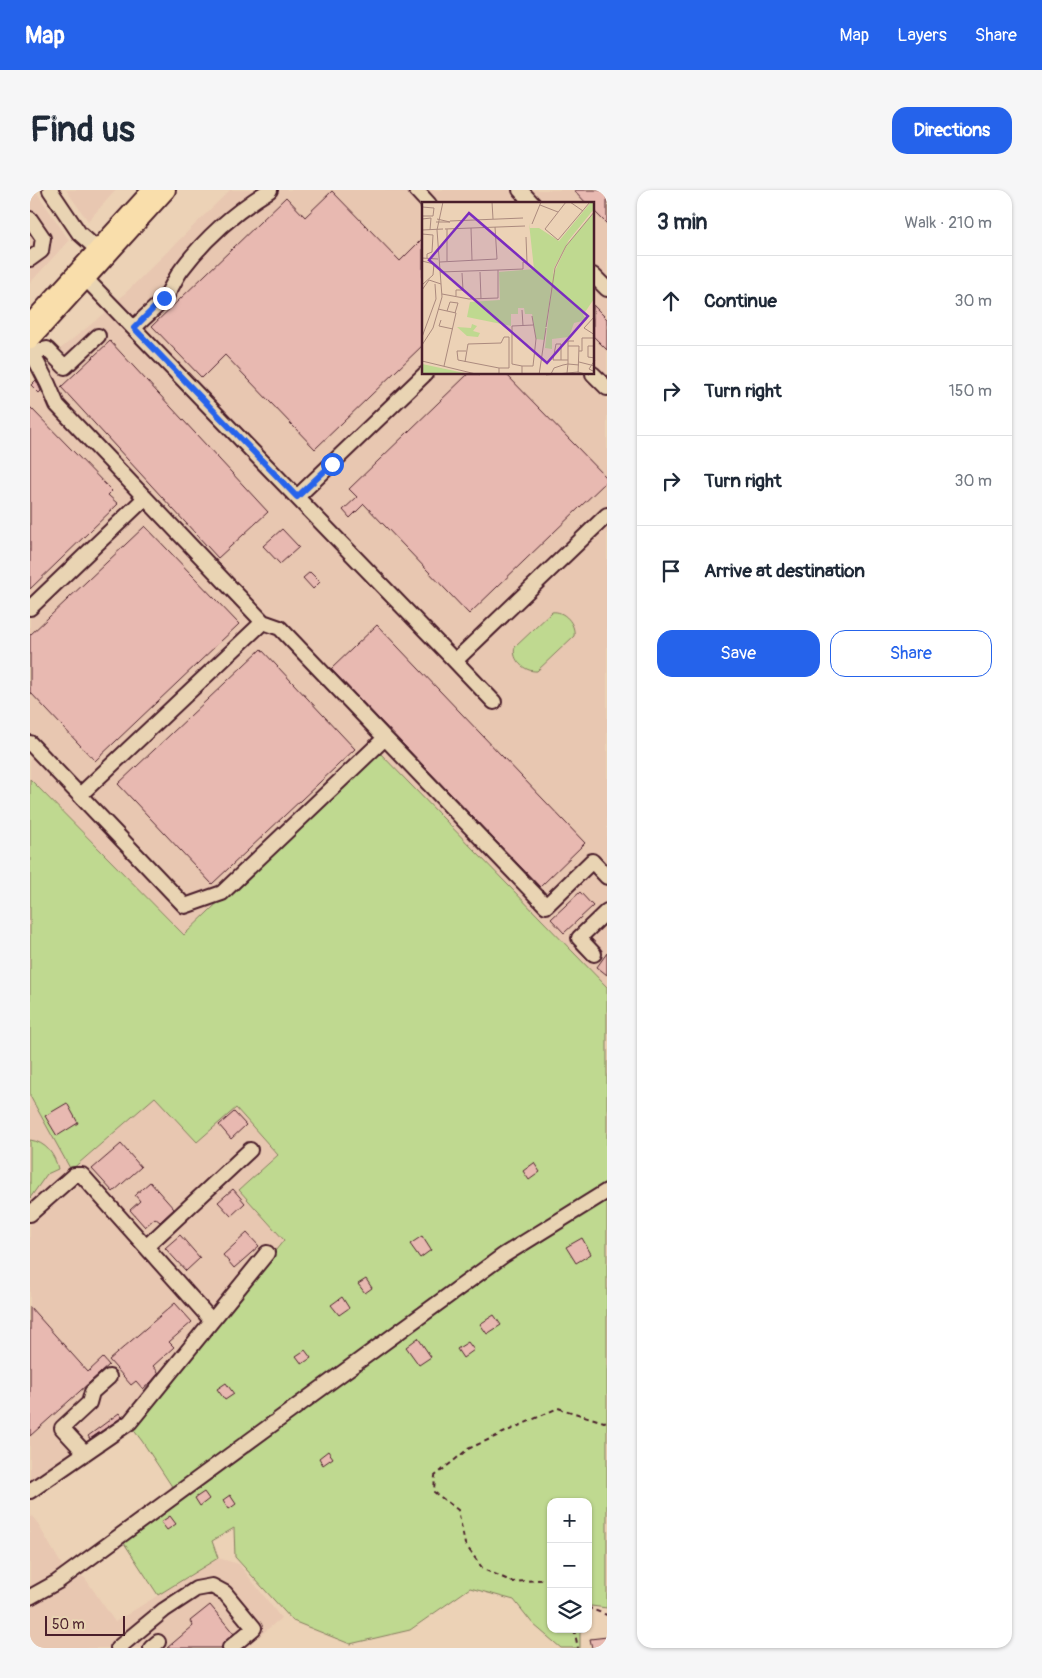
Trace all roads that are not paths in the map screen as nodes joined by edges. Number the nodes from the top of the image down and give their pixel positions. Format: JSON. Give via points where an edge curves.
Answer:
{"nodes":[{"id":1,"x":50,"y":190,"type":"edge"},
{"id":2,"x":151,"y":190,"type":"edge"},
{"id":3,"x":167,"y":190,"type":"edge"},
{"id":4,"x":270,"y":190,"type":"edge"},
{"id":5,"x":416,"y":190,"type":"edge"},
{"id":6,"x":522,"y":190,"type":"edge"},
{"id":7,"x":427,"y":202,"type":"edge"},
{"id":8,"x":531,"y":202,"type":"edge"},
{"id":9,"x":30,"y":219,"type":"edge"},
{"id":10,"x":97,"y":249,"type":"junction"},
{"id":11,"x":30,"y":259,"type":"edge"},
{"id":12,"x":594,"y":276,"type":"edge"},
{"id":13,"x":86,"y":279,"type":"junction"},
{"id":14,"x":607,"y":289,"type":"edge"},
{"id":15,"x":30,"y":323,"type":"edge"},
{"id":16,"x":134,"y":328,"type":"junction"},
{"id":17,"x":98,"y":336,"type":"dead end"},
{"id":18,"x":31,"y":347,"type":"edge"},
{"id":19,"x":424,"y":375,"type":"edge"},
{"id":20,"x":594,"y":375,"type":"edge"},
{"id":21,"x":607,"y":388,"type":"edge"},
{"id":22,"x":297,"y":497,"type":"junction"},
{"id":23,"x":145,"y":498,"type":"junction"},
{"id":24,"x":607,"y":515,"type":"edge"},
{"id":25,"x":30,"y":609,"type":"edge"},
{"id":26,"x":263,"y":622,"type":"junction"},
{"id":27,"x":455,"y":662,"type":"junction"},
{"id":28,"x":494,"y":702,"type":"dead end"},
{"id":29,"x":385,"y":738,"type":"junction"},
{"id":30,"x":30,"y":743,"type":"edge"},
{"id":31,"x":80,"y":795,"type":"junction"},
{"id":32,"x":607,"y":876,"type":"edge"},
{"id":33,"x":607,"y":911,"type":"edge"},
{"id":34,"x":594,"y":954,"type":"dead end"},
{"id":35,"x":250,"y":1150,"type":"dead end"},
{"id":36,"x":607,"y":1191,"type":"edge"},
{"id":37,"x":30,"y":1214,"type":"edge"},
{"id":38,"x":146,"y":1248,"type":"junction"},
{"id":39,"x":267,"y":1253,"type":"dead end"},
{"id":40,"x":212,"y":1321,"type":"junction"},
{"id":41,"x":109,"y":1377,"type":"dead end"},
{"id":42,"x":84,"y":1453,"type":"junction"},
{"id":43,"x":30,"y":1491,"type":"edge"},
{"id":44,"x":30,"y":1597,"type":"edge"},
{"id":45,"x":118,"y":1648,"type":"edge"},
{"id":46,"x":230,"y":1648,"type":"edge"}],
"edges":[{"from":1,"to":10,"type":"street","via":[[79,233]]},
{"from":2,"to":10,"type":"main road"},
{"from":3,"to":13,"type":"main road"},
{"from":4,"to":16,"type":"street","via":[[230,219],[201,246],[164,298]]},
{"from":5,"to":7,"type":"street"},
{"from":6,"to":8,"type":"street"},
{"from":9,"to":11,"type":"street","via":[[43,238],[41,251]]},
{"from":10,"to":15,"type":"main road"},
{"from":12,"to":14,"type":"street"},
{"from":13,"to":16,"type":"street"},
{"from":13,"to":18,"type":"main road"},
{"from":16,"to":22,"type":"street"},
{"from":17,"to":18,"type":"street","via":[[65,368],[47,349]]},
{"from":18,"to":23,"type":"street","via":[[57,405]]},
{"from":19,"to":22,"type":"street"},
{"from":20,"to":21,"type":"street"},
{"from":22,"to":27,"type":"street"},
{"from":23,"to":25,"type":"street"},
{"from":23,"to":26,"type":"street"},
{"from":24,"to":27,"type":"street"},
{"from":26,"to":29,"type":"street","via":[[280,628]]},
{"from":26,"to":31,"type":"street"},
{"from":27,"to":28,"type":"street"},
{"from":29,"to":31,"type":"street","via":[[222,893],[185,906]]},
{"from":29,"to":32,"type":"street","via":[[546,906],[592,861]]},
{"from":30,"to":31,"type":"street"},
{"from":33,"to":34,"type":"street","via":[[579,938]]},
{"from":35,"to":38,"type":"street"},
{"from":36,"to":44,"type":"street","via":[[504,1256],[57,1582]]},
{"from":37,"to":38,"type":"street","via":[[74,1175],[82,1175]]},
{"from":38,"to":40,"type":"street"},
{"from":39,"to":40,"type":"street"},
{"from":40,"to":42,"type":"street","via":[[130,1422]]},
{"from":41,"to":42,"type":"street","via":[[92,1392],[90,1403],[62,1428]]},
{"from":42,"to":43,"type":"street"},
{"from":45,"to":46,"type":"street","via":[[164,1610],[196,1589],[212,1586],[224,1593],[254,1628]]}]}
